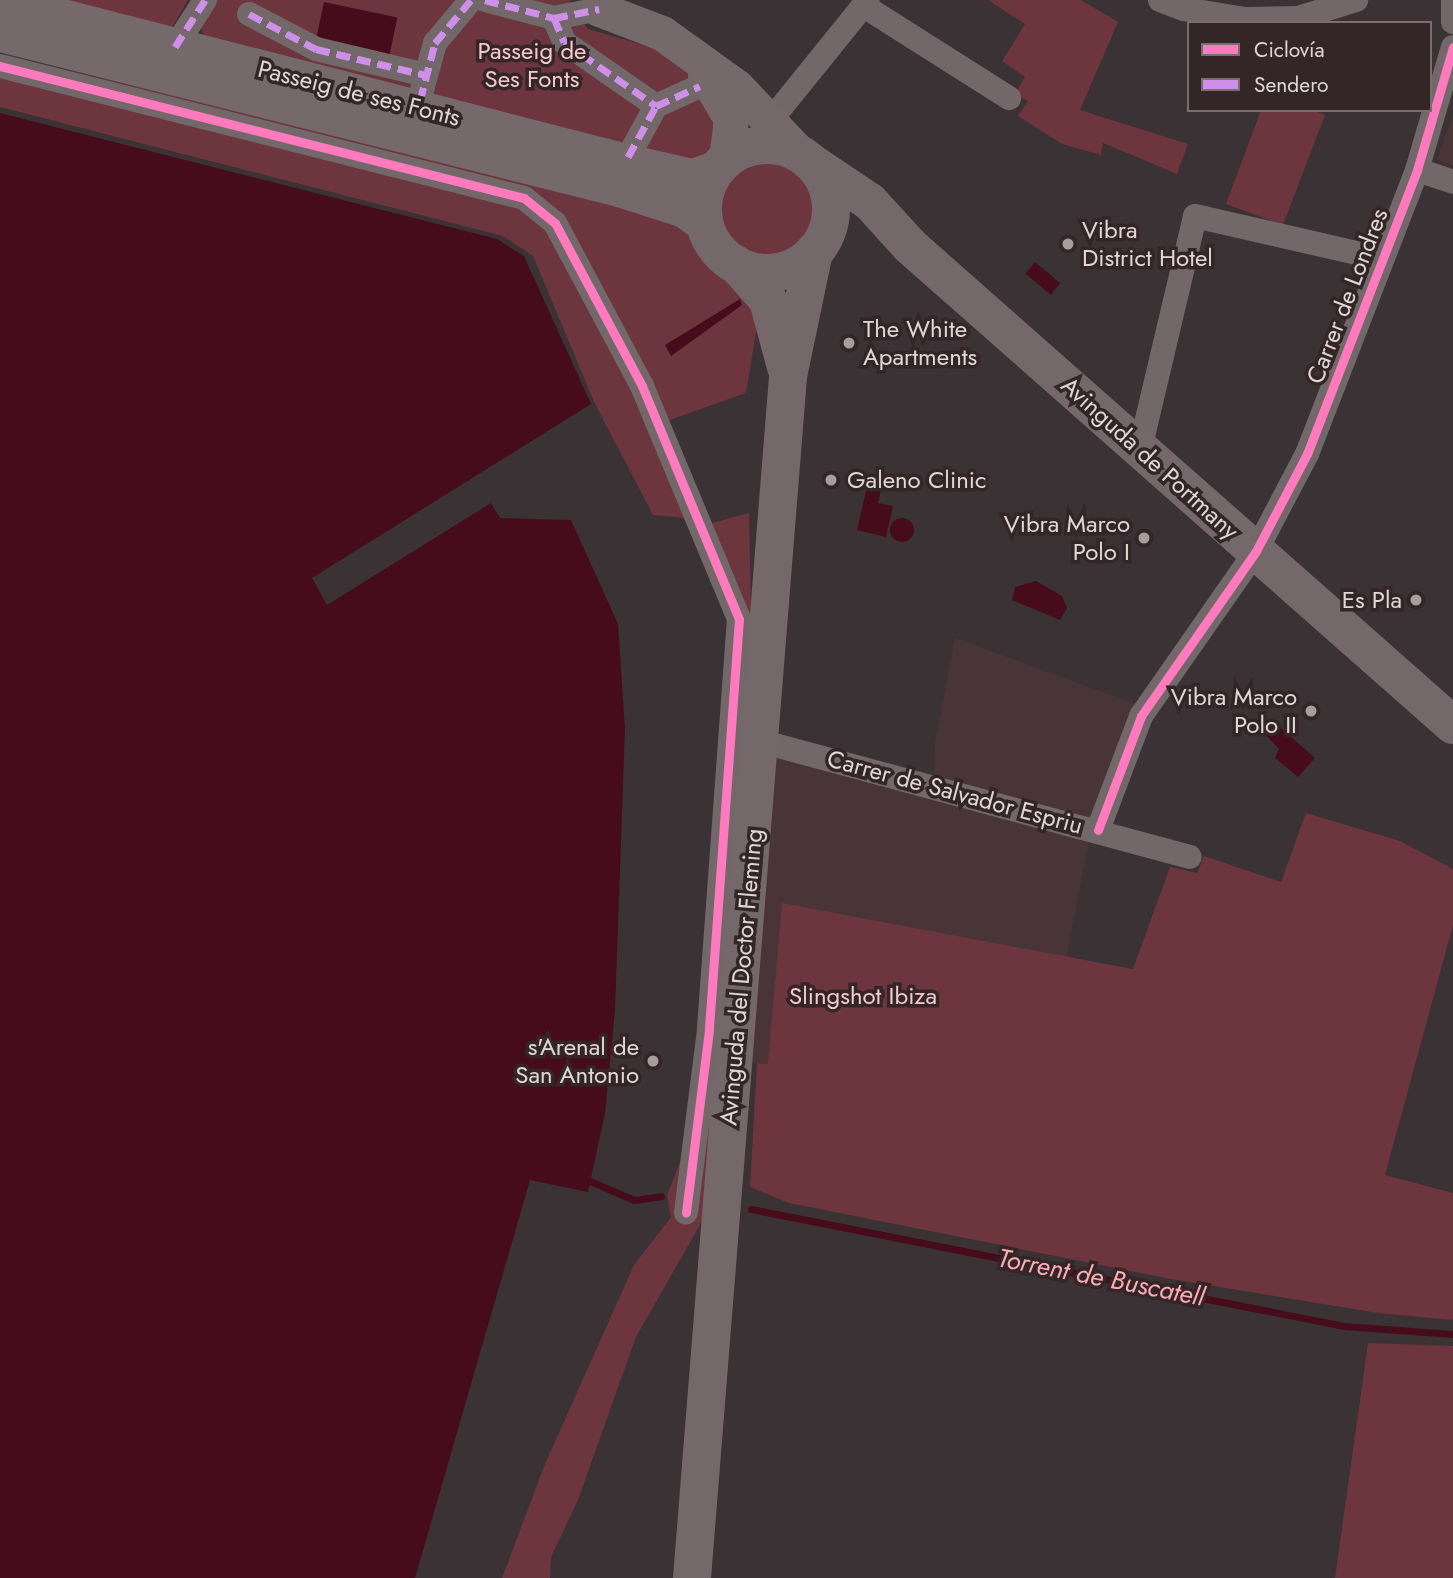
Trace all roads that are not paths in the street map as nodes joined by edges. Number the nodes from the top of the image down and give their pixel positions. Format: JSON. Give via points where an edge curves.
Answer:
{"nodes":[{"id":1,"x":1,"y":0,"type":"edge"},
{"id":2,"x":205,"y":0,"type":"edge"},
{"id":3,"x":471,"y":0,"type":"edge"},
{"id":4,"x":485,"y":0,"type":"edge"},
{"id":5,"x":1160,"y":0,"type":"edge"},
{"id":6,"x":1356,"y":0,"type":"edge"},
{"id":7,"x":1453,"y":0,"type":"edge"},
{"id":8,"x":866,"y":3,"type":"edge"},
{"id":9,"x":44,"y":5,"type":"edge"},
{"id":10,"x":599,"y":5,"type":"edge"},
{"id":11,"x":249,"y":15,"type":"dead end"},
{"id":12,"x":554,"y":18,"type":"junction"},
{"id":13,"x":1453,"y":22,"type":"edge"},
{"id":14,"x":0,"y":34,"type":"edge"},
{"id":15,"x":49,"y":45,"type":"junction"},
{"id":16,"x":1453,"y":47,"type":"edge"},
{"id":17,"x":689,"y":52,"type":"junction"},
{"id":18,"x":166,"y":61,"type":"junction"},
{"id":19,"x":0,"y":66,"type":"edge"},
{"id":20,"x":426,"y":75,"type":"junction"},
{"id":21,"x":700,"y":86,"type":"dead end"},
{"id":22,"x":1010,"y":98,"type":"dead end"},
{"id":23,"x":420,"y":101,"type":"dead end"},
{"id":24,"x":656,"y":106,"type":"junction"},
{"id":25,"x":771,"y":120,"type":"junction"},
{"id":26,"x":628,"y":157,"type":"dead end"},
{"id":27,"x":805,"y":158,"type":"junction"},
{"id":28,"x":722,"y":163,"type":"junction"},
{"id":29,"x":1417,"y":170,"type":"junction"},
{"id":30,"x":1453,"y":182,"type":"edge"},
{"id":31,"x":705,"y":225,"type":"junction"},
{"id":32,"x":819,"y":246,"type":"junction"},
{"id":33,"x":910,"y":246,"type":"junction"},
{"id":34,"x":1382,"y":259,"type":"junction"},
{"id":35,"x":736,"y":264,"type":"junction"},
{"id":36,"x":788,"y":376,"type":"junction"},
{"id":37,"x":1140,"y":449,"type":"junction"},
{"id":38,"x":1256,"y":551,"type":"junction"},
{"id":39,"x":1453,"y":726,"type":"edge"},
{"id":40,"x":760,"y":741,"type":"junction"},
{"id":41,"x":1098,"y":830,"type":"junction"},
{"id":42,"x":1190,"y":857,"type":"dead end"},
{"id":43,"x":686,"y":1213,"type":"dead end"},
{"id":44,"x":692,"y":1578,"type":"edge"}],
"edges":[{"from":1,"to":9,"type":"street","name":"Passeig de ses Fonts"},
{"from":2,"to":18,"type":"street"},
{"from":3,"to":20,"type":"street","via":[[435,43]]},
{"from":4,"to":12,"type":"street"},
{"from":5,"to":6,"type":"street","via":[[1184,9],[1245,19],[1298,18]]},
{"from":7,"to":13,"type":"street"},
{"from":8,"to":22,"type":"street"},
{"from":8,"to":25,"type":"street"},
{"from":9,"to":15,"type":"street"},
{"from":9,"to":18,"type":"street","name":"Passeig de ses Fonts"},
{"from":10,"to":12,"type":"street"},
{"from":10,"to":17,"type":"street","via":[[662,33]]},
{"from":11,"to":20,"type":"street","via":[[316,49]]},
{"from":12,"to":24,"type":"street","via":[[564,42]]},
{"from":14,"to":15,"type":"street","name":"Passeig de ses Fonts"},
{"from":15,"to":18,"type":"street","name":"Passeig de ses Fonts"},
{"from":16,"to":29,"type":"street","name":"Carrer de Londres"},
{"from":17,"to":25,"type":"street","via":[[737,87]]},
{"from":17,"to":28,"type":"street","via":[[729,110],[732,136]]},
{"from":18,"to":28,"type":"street","name":"Passeig de ses Fonts","via":[[692,176]]},
{"from":18,"to":31,"type":"street","name":"Passeig de ses Fonts","via":[[619,189],[684,210]]},
{"from":19,"to":43,"type":"street","via":[[524,198],[555,222],[642,386],[739,619],[709,1030]]},
{"from":20,"to":23,"type":"street"},
{"from":21,"to":24,"type":"street"},
{"from":24,"to":26,"type":"street"},
{"from":25,"to":27,"type":"street"},
{"from":27,"to":28,"type":"main road","via":[[763,145]]},
{"from":27,"to":32,"type":"main road","via":[[823,177],[830,198],[830,219]]},
{"from":27,"to":33,"type":"main road","name":"Avinguda de Portmany","via":[[870,202]]},
{"from":28,"to":31,"type":"main road","via":[[703,201]]},
{"from":29,"to":30,"type":"street"},
{"from":29,"to":34,"type":"street","name":"Carrer de Londres"},
{"from":31,"to":35,"type":"main road","via":[[716,248]]},
{"from":32,"to":33,"type":"main road","name":"Avinguda de Portmany","via":[[839,232],[870,229]]},
{"from":32,"to":35,"type":"main road","via":[[797,265],[777,272],[756,272]]},
{"from":32,"to":36,"type":"main road","name":"Avinguda del Doctor Fleming"},
{"from":33,"to":37,"type":"main road","name":"Avinguda de Portmany"},
{"from":34,"to":37,"type":"street","via":[[1195,216]]},
{"from":34,"to":38,"type":"street","name":"Carrer de Londres","via":[[1307,454]]},
{"from":35,"to":36,"type":"main road","name":"Avinguda del Doctor Fleming","via":[[768,300]]},
{"from":36,"to":40,"type":"main road","name":"Avinguda del Doctor Fleming"},
{"from":37,"to":38,"type":"main road","name":"Avinguda de Portmany"},
{"from":38,"to":39,"type":"main road","name":"Avinguda de Portmany"},
{"from":38,"to":41,"type":"street","name":"Carrer de Londres","via":[[1141,716]]},
{"from":40,"to":41,"type":"street","name":"Carrer de Salvador Espriu"},
{"from":40,"to":44,"type":"main road","name":"Avinguda del Doctor Fleming"},
{"from":41,"to":42,"type":"street","name":"Carrer de Salvador Espriu"}]}
